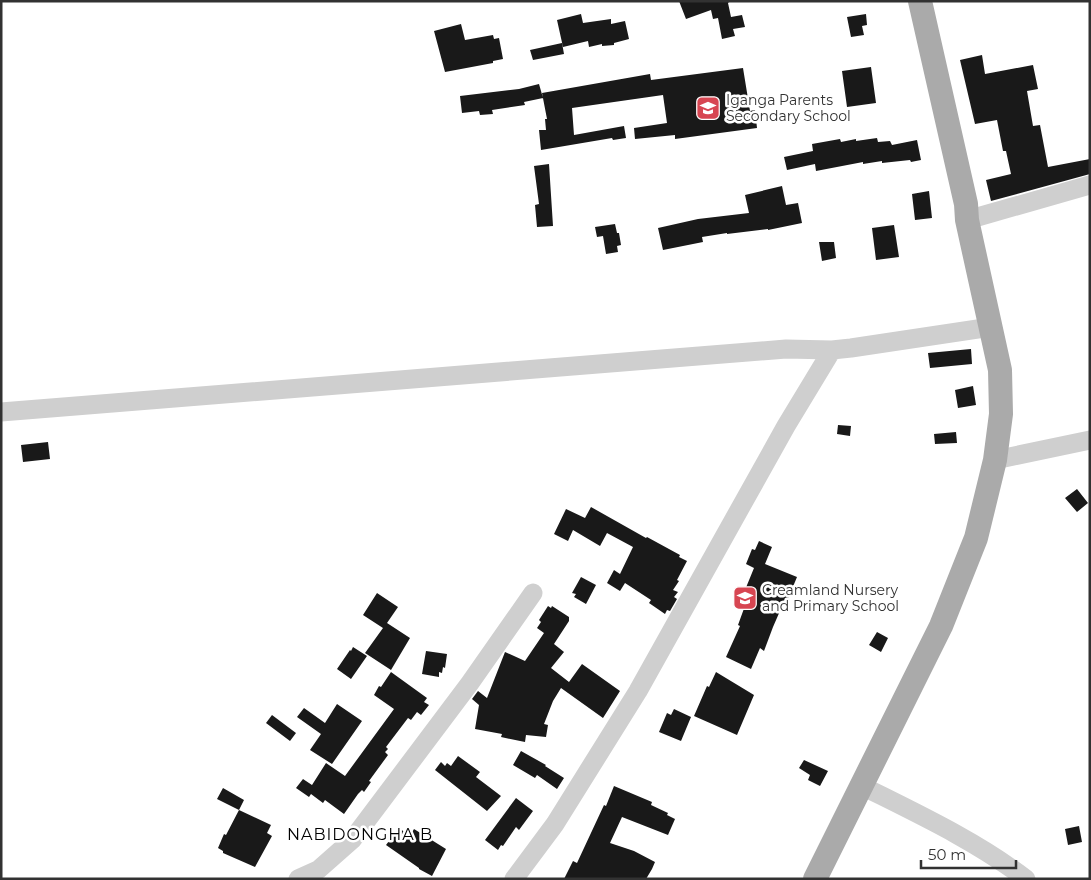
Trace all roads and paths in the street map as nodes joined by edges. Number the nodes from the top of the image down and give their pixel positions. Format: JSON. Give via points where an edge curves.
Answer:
{"nodes":[{"id":1,"x":920,"y":1,"type":"edge"},
{"id":2,"x":1090,"y":185,"type":"edge"},
{"id":3,"x":967,"y":220,"type":"junction"},
{"id":4,"x":991,"y":326,"type":"junction"},
{"id":5,"x":832,"y":350,"type":"junction"},
{"id":6,"x":1,"y":412,"type":"edge"},
{"id":7,"x":1090,"y":440,"type":"edge"},
{"id":8,"x":995,"y":460,"type":"junction"},
{"id":9,"x":533,"y":593,"type":"dead end"},
{"id":10,"x":862,"y":786,"type":"junction"},
{"id":11,"x":298,"y":879,"type":"edge"},
{"id":12,"x":514,"y":879,"type":"edge"},
{"id":13,"x":815,"y":879,"type":"edge"},
{"id":14,"x":1026,"y":879,"type":"edge"}],
"edges":[{"from":1,"to":3,"type":"main road"},
{"from":2,"to":3,"type":"street"},
{"from":3,"to":4,"type":"main road"},
{"from":4,"to":5,"type":"street"},
{"from":4,"to":8,"type":"main road","via":[[1000,370],[1001,414]]},
{"from":5,"to":6,"type":"street","via":[[786,349]]},
{"from":5,"to":12,"type":"street","via":[[638,691],[555,824]]},
{"from":7,"to":8,"type":"street"},
{"from":8,"to":10,"type":"main road","via":[[976,538],[941,626]]},
{"from":9,"to":11,"type":"street","via":[[352,840],[318,870]]},
{"from":10,"to":13,"type":"main road"},
{"from":10,"to":14,"type":"street","via":[[934,822],[1005,863]]}]}
